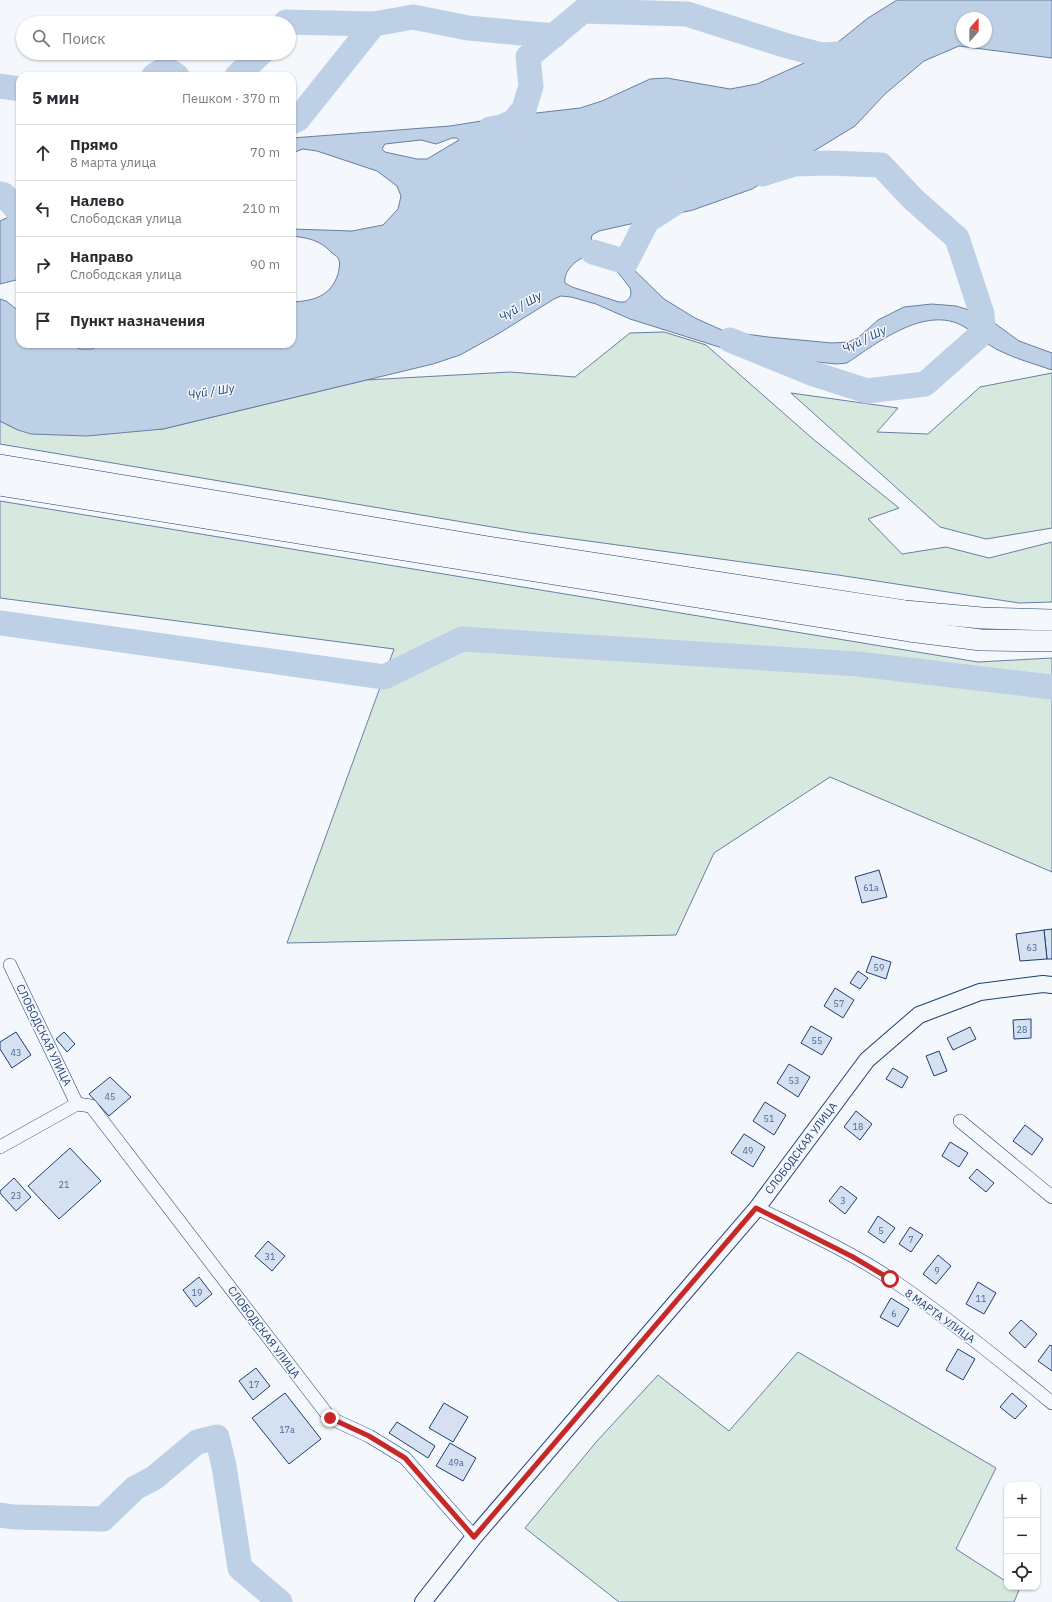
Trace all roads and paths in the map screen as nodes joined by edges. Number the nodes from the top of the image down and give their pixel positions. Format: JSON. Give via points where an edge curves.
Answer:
{"nodes":[{"id":1,"x":0,"y":465,"type":"edge"},
{"id":2,"x":0,"y":485,"type":"edge"},
{"id":3,"x":1052,"y":620,"type":"edge"},
{"id":4,"x":1052,"y":640,"type":"edge"},
{"id":5,"x":10,"y":965,"type":"dead end"},
{"id":6,"x":1052,"y":985,"type":"edge"},
{"id":7,"x":77,"y":1104,"type":"junction"},
{"id":8,"x":960,"y":1121,"type":"dead end"},
{"id":9,"x":0,"y":1147,"type":"edge"},
{"id":10,"x":1050,"y":1191,"type":"edge"},
{"id":11,"x":756,"y":1208,"type":"junction"},
{"id":12,"x":1052,"y":1403,"type":"edge"},
{"id":13,"x":474,"y":1537,"type":"junction"},
{"id":14,"x":423,"y":1602,"type":"edge"}],
"edges":[{"from":1,"to":3,"type":"highway","via":[[488,547],[905,610],[982,618]]},
{"from":2,"to":4,"type":"highway","via":[[909,631],[981,640]]},
{"from":5,"to":7,"type":"street","name":"СЛОБОДСКАЯ УЛИЦА"},
{"from":6,"to":11,"type":"street","name":"СЛОБОДСКАЯ УЛИЦА","via":[[980,992],[919,1015],[868,1060]]},
{"from":7,"to":9,"type":"street"},
{"from":7,"to":13,"type":"street","name":"СЛОБОДСКАЯ УЛИЦА","via":[[90,1106],[330,1418],[369,1436],[405,1458]]},
{"from":8,"to":10,"type":"street"},
{"from":11,"to":12,"type":"street","name":"8 МАРТА УЛИЦА","via":[[853,1257],[890,1279],[984,1347]]},
{"from":11,"to":13,"type":"street","name":"СЛОБОДСКАЯ УЛИЦА"},
{"from":13,"to":14,"type":"street","name":"СЛОБОДСКАЯ УЛИЦА"}]}
